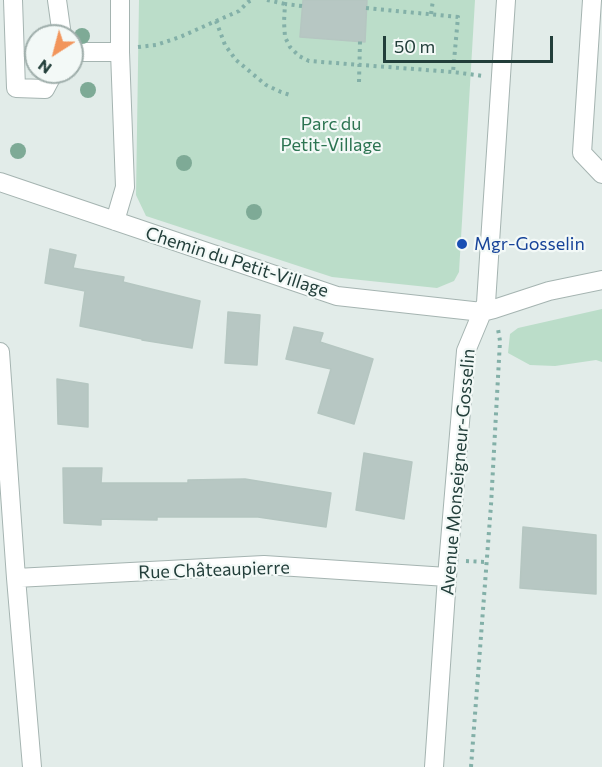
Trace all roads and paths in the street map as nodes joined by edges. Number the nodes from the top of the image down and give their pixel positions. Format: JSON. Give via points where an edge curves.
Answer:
{"nodes":[{"id":1,"x":13,"y":0,"type":"edge"},
{"id":2,"x":57,"y":0,"type":"edge"},
{"id":3,"x":120,"y":0,"type":"edge"},
{"id":4,"x":267,"y":0,"type":"edge"},
{"id":5,"x":433,"y":0,"type":"edge"},
{"id":6,"x":506,"y":0,"type":"edge"},
{"id":7,"x":592,"y":0,"type":"edge"},
{"id":8,"x":250,"y":1,"type":"edge"},
{"id":9,"x":285,"y":4,"type":"junction"},
{"id":10,"x":302,"y":6,"type":"dead end"},
{"id":11,"x":366,"y":8,"type":"dead end"},
{"id":12,"x":431,"y":14,"type":"junction"},
{"id":13,"x":216,"y":21,"type":"junction"},
{"id":14,"x":60,"y":24,"type":"edge"},
{"id":15,"x":360,"y":41,"type":"dead end"},
{"id":16,"x":84,"y":52,"type":"edge"},
{"id":17,"x":120,"y":52,"type":"junction"},
{"id":18,"x":358,"y":65,"type":"junction"},
{"id":19,"x":453,"y":72,"type":"junction"},
{"id":20,"x":501,"y":78,"type":"junction"},
{"id":21,"x":358,"y":82,"type":"dead end"},
{"id":22,"x":48,"y":84,"type":"edge"},
{"id":23,"x":290,"y":95,"type":"dead end"},
{"id":24,"x":602,"y":174,"type":"edge"},
{"id":25,"x":0,"y":182,"type":"edge"},
{"id":26,"x":115,"y":222,"type":"junction"},
{"id":27,"x":602,"y":280,"type":"edge"},
{"id":28,"x":488,"y":310,"type":"junction"},
{"id":29,"x":0,"y":352,"type":"edge"},
{"id":30,"x":447,"y":577,"type":"junction"},
{"id":31,"x":16,"y":578,"type":"junction"},
{"id":32,"x":32,"y":767,"type":"edge"},
{"id":33,"x":434,"y":767,"type":"edge"},
{"id":34,"x":471,"y":767,"type":"edge"}],
"edges":[{"from":1,"to":22,"type":"street","via":[[16,87],[45,89]]},
{"from":2,"to":14,"type":"street"},
{"from":3,"to":17,"type":"street"},
{"from":4,"to":9,"type":"path"},
{"from":5,"to":12,"type":"path"},
{"from":6,"to":20,"type":"street","name":"Avenue Monseigneur-Gosselin"},
{"from":7,"to":24,"type":"street","via":[[582,153]]},
{"from":8,"to":13,"type":"path","via":[[239,11]]},
{"from":9,"to":10,"type":"path"},
{"from":9,"to":18,"type":"path","via":[[285,37],[299,56],[309,61]]},
{"from":11,"to":12,"type":"path"},
{"from":12,"to":19,"type":"path","via":[[458,17]]},
{"from":13,"to":17,"type":"path","via":[[156,45]]},
{"from":13,"to":23,"type":"path","via":[[236,60],[266,85]]},
{"from":15,"to":18,"type":"path"},
{"from":16,"to":17,"type":"street"},
{"from":17,"to":26,"type":"street","via":[[124,187]]},
{"from":18,"to":19,"type":"path"},
{"from":18,"to":21,"type":"path"},
{"from":19,"to":20,"type":"path"},
{"from":20,"to":28,"type":"street","name":"Avenue Monseigneur-Gosselin"},
{"from":25,"to":26,"type":"street","name":"Chemin du Petit-Village"},
{"from":26,"to":28,"type":"street","name":"Chemin du Petit-Village","via":[[337,296]]},
{"from":27,"to":28,"type":"street"},
{"from":28,"to":30,"type":"street","name":"Avenue Monseigneur-Gosselin","via":[[466,351]]},
{"from":28,"to":34,"type":"path","via":[[500,340]]},
{"from":29,"to":31,"type":"street"},
{"from":30,"to":31,"type":"street","name":"Rue Châteaupierre","via":[[264,565]]},
{"from":30,"to":33,"type":"street","name":"Avenue Monseigneur-Gosselin"},
{"from":31,"to":32,"type":"street"}]}
